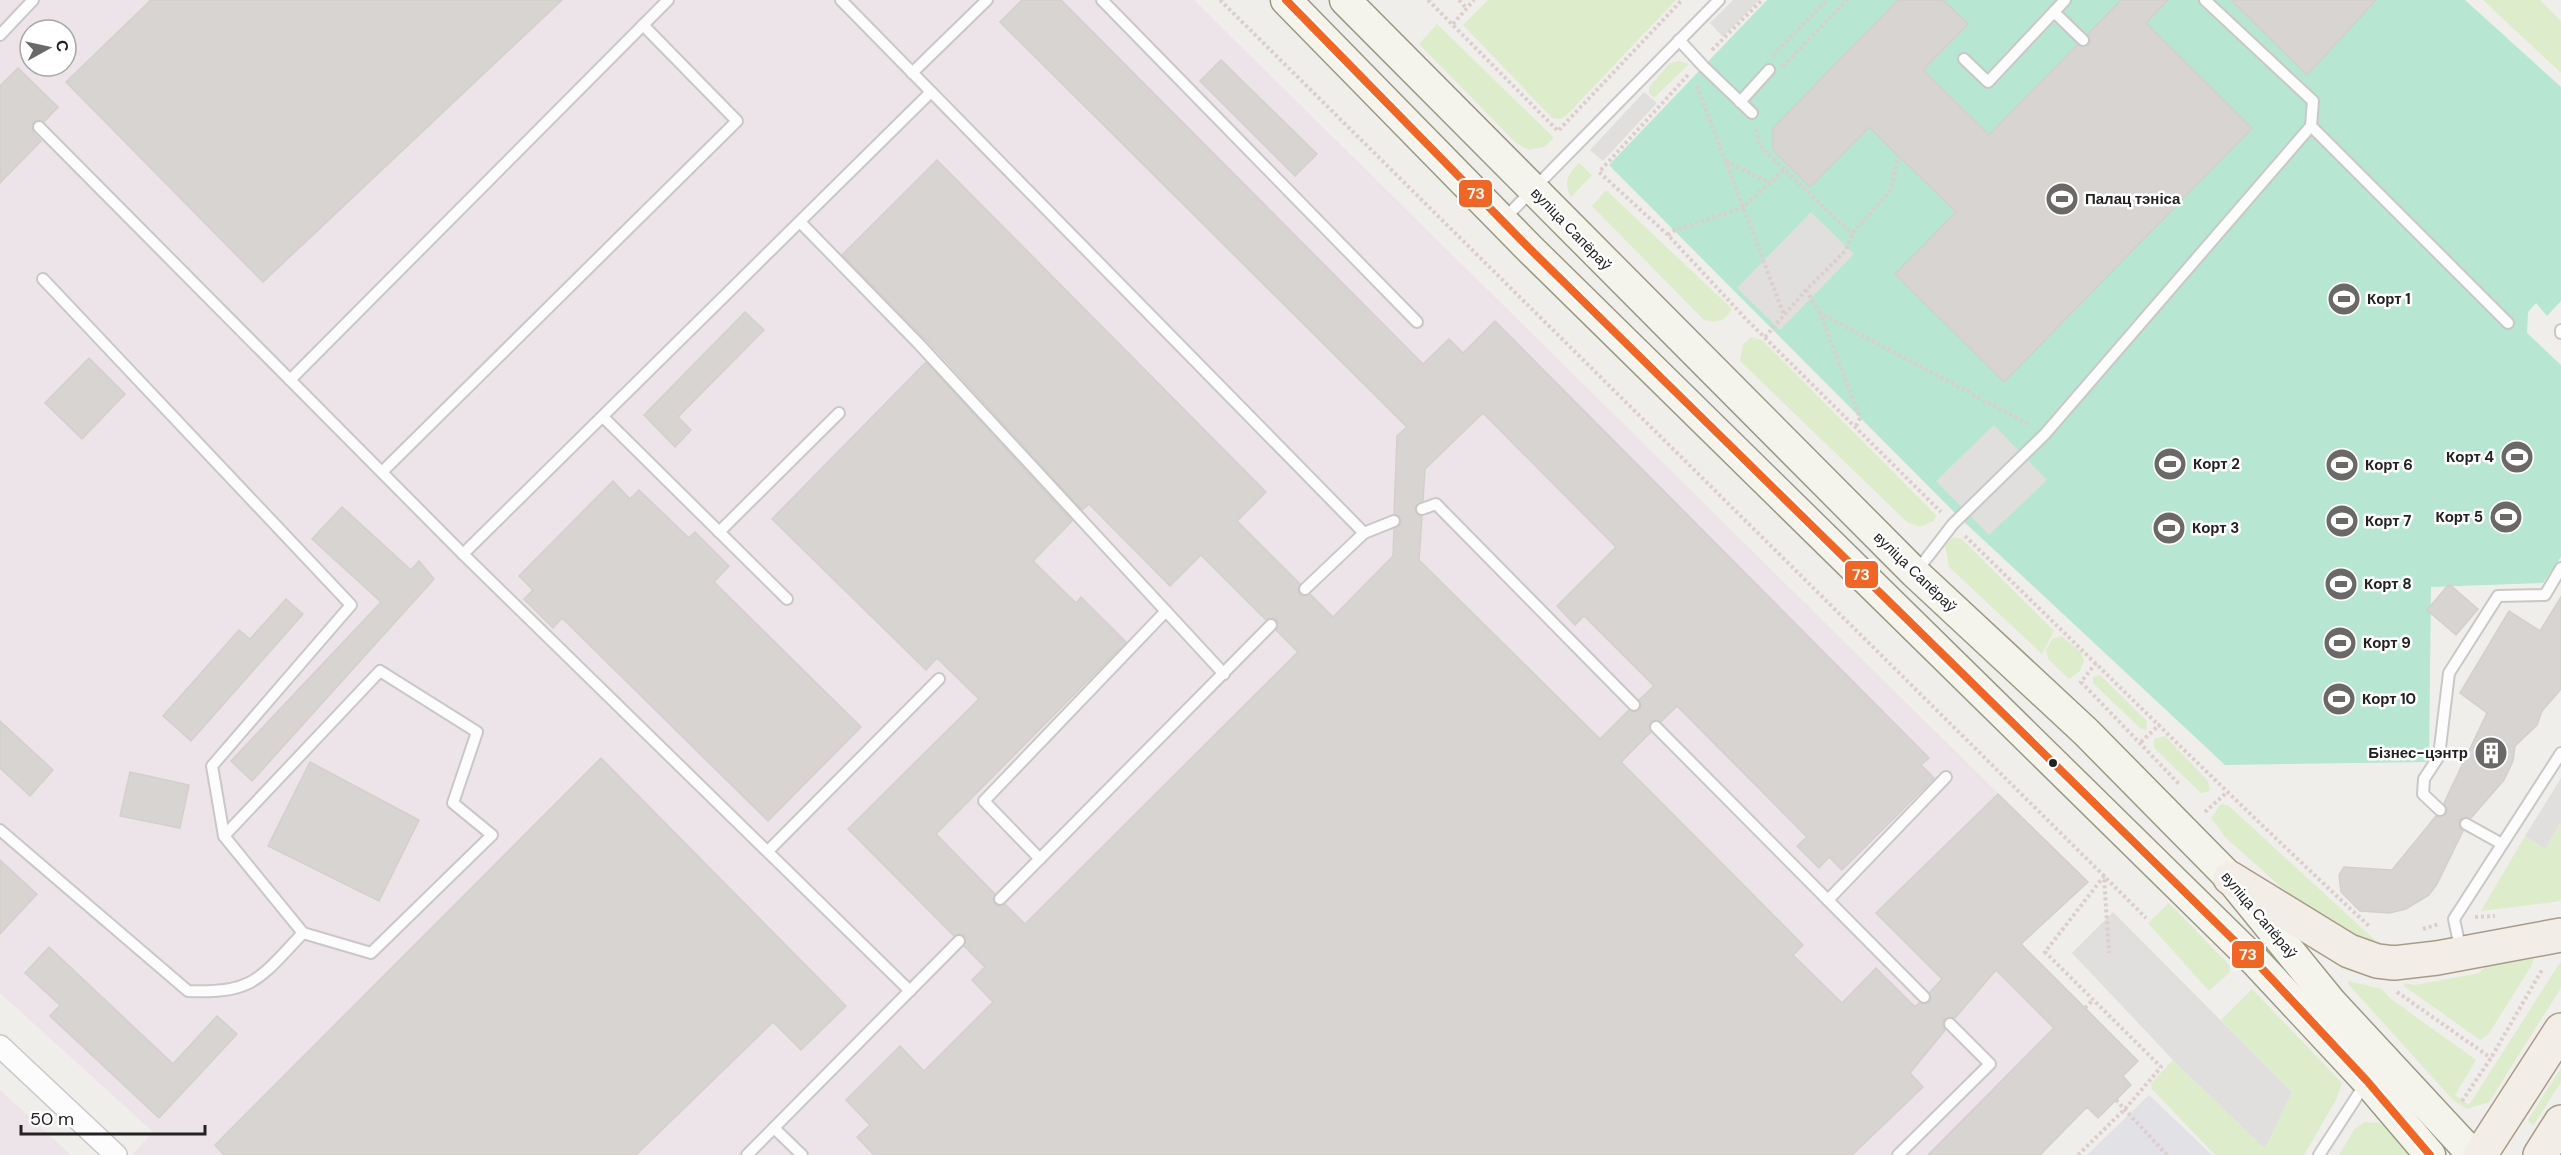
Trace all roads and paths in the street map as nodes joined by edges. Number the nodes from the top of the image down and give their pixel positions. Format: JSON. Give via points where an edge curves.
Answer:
{"nodes":[{"id":1,"x":33,"y":0,"type":"edge"},
{"id":2,"x":668,"y":0,"type":"edge"},
{"id":3,"x":841,"y":0,"type":"edge"},
{"id":4,"x":987,"y":0,"type":"edge"},
{"id":5,"x":1102,"y":0,"type":"edge"},
{"id":6,"x":1220,"y":0,"type":"edge"},
{"id":7,"x":1287,"y":0,"type":"edge"},
{"id":8,"x":1345,"y":0,"type":"edge"},
{"id":9,"x":1459,"y":0,"type":"edge"},
{"id":10,"x":1474,"y":0,"type":"edge"},
{"id":11,"x":1682,"y":0,"type":"edge"},
{"id":12,"x":1719,"y":0,"type":"edge"},
{"id":13,"x":1762,"y":0,"type":"edge"},
{"id":14,"x":1827,"y":0,"type":"edge"},
{"id":15,"x":1847,"y":0,"type":"edge"},
{"id":16,"x":2065,"y":0,"type":"edge"},
{"id":17,"x":2205,"y":0,"type":"edge"},
{"id":18,"x":1432,"y":1,"type":"edge"},
{"id":19,"x":1466,"y":8,"type":"junction"},
{"id":20,"x":2054,"y":12,"type":"junction"},
{"id":21,"x":1452,"y":24,"type":"junction"},
{"id":22,"x":643,"y":25,"type":"junction"},
{"id":23,"x":0,"y":35,"type":"edge"},
{"id":24,"x":1679,"y":40,"type":"junction"},
{"id":25,"x":2083,"y":40,"type":"dead end"},
{"id":26,"x":1964,"y":58,"type":"dead end"},
{"id":27,"x":1700,"y":62,"type":"junction"},
{"id":28,"x":1769,"y":70,"type":"junction"},
{"id":29,"x":912,"y":73,"type":"junction"},
{"id":30,"x":931,"y":92,"type":"junction"},
{"id":31,"x":1740,"y":102,"type":"junction"},
{"id":32,"x":1752,"y":113,"type":"joint"},
{"id":33,"x":2311,"y":126,"type":"junction"},
{"id":34,"x":39,"y":127,"type":"dead end"},
{"id":35,"x":1899,"y":155,"type":"dead end"},
{"id":36,"x":1725,"y":160,"type":"junction"},
{"id":37,"x":1786,"y":168,"type":"junction"},
{"id":38,"x":1770,"y":183,"type":"junction"},
{"id":39,"x":1533,"y":189,"type":"junction"},
{"id":40,"x":1742,"y":208,"type":"junction"},
{"id":41,"x":1503,"y":220,"type":"junction"},
{"id":42,"x":800,"y":222,"type":"junction"},
{"id":43,"x":1852,"y":234,"type":"junction"},
{"id":44,"x":1668,"y":235,"type":"junction"},
{"id":45,"x":43,"y":279,"type":"dead end"},
{"id":46,"x":1806,"y":290,"type":"junction"},
{"id":47,"x":1820,"y":313,"type":"junction"},
{"id":48,"x":1785,"y":315,"type":"junction"},
{"id":49,"x":1417,"y":322,"type":"dead end"},
{"id":50,"x":2508,"y":323,"type":"dead end"},
{"id":51,"x":1765,"y":337,"type":"junction"},
{"id":52,"x":290,"y":380,"type":"junction"},
{"id":53,"x":839,"y":413,"type":"dead end"},
{"id":54,"x":603,"y":417,"type":"junction"},
{"id":55,"x":1856,"y":426,"type":"junction"},
{"id":56,"x":2045,"y":434,"type":"junction"},
{"id":57,"x":382,"y":472,"type":"junction"},
{"id":58,"x":1422,"y":509,"type":"dead end"},
{"id":59,"x":1394,"y":521,"type":"dead end"},
{"id":60,"x":1953,"y":524,"type":"junction"},
{"id":61,"x":719,"y":532,"type":"junction"},
{"id":62,"x":1364,"y":533,"type":"junction"},
{"id":63,"x":463,"y":554,"type":"junction"},
{"id":64,"x":2561,"y":568,"type":"edge"},
{"id":65,"x":1915,"y":573,"type":"junction"},
{"id":66,"x":1305,"y":589,"type":"dead end"},
{"id":67,"x":787,"y":599,"type":"dead end"},
{"id":68,"x":1166,"y":611,"type":"junction"},
{"id":69,"x":1271,"y":625,"type":"dead end"},
{"id":70,"x":2096,"y":663,"type":"junction"},
{"id":71,"x":1224,"y":674,"type":"junction"},
{"id":72,"x":939,"y":679,"type":"dead end"},
{"id":73,"x":1634,"y":705,"type":"dead end"},
{"id":74,"x":2160,"y":724,"type":"junction"},
{"id":75,"x":1656,"y":727,"type":"dead end"},
{"id":76,"x":2141,"y":742,"type":"junction"},
{"id":77,"x":2561,"y":753,"type":"edge"},
{"id":78,"x":1946,"y":777,"type":"dead end"},
{"id":79,"x":2184,"y":789,"type":"dead end"},
{"id":80,"x":2226,"y":793,"type":"junction"},
{"id":81,"x":2198,"y":805,"type":"dead end"},
{"id":82,"x":2440,"y":810,"type":"dead end"},
{"id":83,"x":2466,"y":824,"type":"dead end"},
{"id":84,"x":0,"y":830,"type":"edge"},
{"id":85,"x":224,"y":836,"type":"junction"},
{"id":86,"x":2502,"y":844,"type":"junction"},
{"id":87,"x":768,"y":851,"type":"junction"},
{"id":88,"x":1040,"y":859,"type":"junction"},
{"id":89,"x":2104,"y":876,"type":"junction"},
{"id":90,"x":2230,"y":878,"type":"junction"},
{"id":91,"x":1000,"y":899,"type":"dead end"},
{"id":92,"x":1828,"y":900,"type":"junction"},
{"id":93,"x":2499,"y":916,"type":"dead end"},
{"id":94,"x":2146,"y":918,"type":"dead end"},
{"id":95,"x":2454,"y":919,"type":"junction"},
{"id":96,"x":2371,"y":928,"type":"dead end"},
{"id":97,"x":2415,"y":932,"type":"dead end"},
{"id":98,"x":303,"y":933,"type":"junction"},
{"id":99,"x":2561,"y":935,"type":"edge"},
{"id":100,"x":959,"y":941,"type":"dead end"},
{"id":101,"x":2109,"y":953,"type":"dead end"},
{"id":102,"x":2461,"y":954,"type":"junction"},
{"id":103,"x":2544,"y":967,"type":"dead end"},
{"id":104,"x":910,"y":991,"type":"junction"},
{"id":105,"x":2397,"y":992,"type":"dead end"},
{"id":106,"x":1924,"y":997,"type":"dead end"},
{"id":107,"x":2093,"y":1000,"type":"junction"},
{"id":108,"x":2085,"y":1008,"type":"dead end"},
{"id":109,"x":1950,"y":1024,"type":"dead end"},
{"id":110,"x":2561,"y":1030,"type":"edge"},
{"id":111,"x":0,"y":1046,"type":"edge"},
{"id":112,"x":2491,"y":1058,"type":"junction"},
{"id":113,"x":2367,"y":1081,"type":"junction"},
{"id":114,"x":2116,"y":1100,"type":"dead end"},
{"id":115,"x":2463,"y":1101,"type":"dead end"},
{"id":116,"x":2125,"y":1109,"type":"junction"},
{"id":117,"x":2561,"y":1122,"type":"edge"},
{"id":118,"x":774,"y":1128,"type":"junction"},
{"id":119,"x":116,"y":1155,"type":"edge"},
{"id":120,"x":747,"y":1155,"type":"edge"},
{"id":121,"x":802,"y":1155,"type":"edge"},
{"id":122,"x":1898,"y":1155,"type":"edge"},
{"id":123,"x":2079,"y":1155,"type":"edge"},
{"id":124,"x":2166,"y":1155,"type":"edge"},
{"id":125,"x":2319,"y":1155,"type":"edge"},
{"id":126,"x":2430,"y":1155,"type":"edge"},
{"id":127,"x":2473,"y":1155,"type":"edge"},
{"id":128,"x":2480,"y":1155,"type":"edge"},
{"id":129,"x":2540,"y":1155,"type":"edge"}],
"edges":[{"from":1,"to":23,"type":"lane"},
{"from":2,"to":22,"type":"lane"},
{"from":3,"to":29,"type":"lane"},
{"from":4,"to":29,"type":"lane"},
{"from":5,"to":49,"type":"lane"},
{"from":6,"to":89,"type":"path"},
{"from":7,"to":41,"type":"main road","name":"вуліца Сапёраў"},
{"from":8,"to":39,"type":"main road","name":"вуліца Сапёраў"},
{"from":9,"to":19,"type":"path"},
{"from":10,"to":19,"type":"path"},
{"from":11,"to":21,"type":"path","via":[[1557,131]]},
{"from":12,"to":24,"type":"lane"},
{"from":13,"to":27,"type":"path"},
{"from":14,"to":28,"type":"path","via":[[1766,63]]},
{"from":15,"to":28,"type":"path","via":[[1775,74]]},
{"from":16,"to":20,"type":"lane"},
{"from":17,"to":33,"type":"lane","via":[[2313,101]]},
{"from":18,"to":21,"type":"path"},
{"from":19,"to":21,"type":"path"},
{"from":20,"to":25,"type":"lane"},
{"from":20,"to":26,"type":"lane","via":[[1988,82]]},
{"from":22,"to":52,"type":"lane"},
{"from":22,"to":57,"type":"lane","via":[[737,121]]},
{"from":24,"to":27,"type":"lane"},
{"from":24,"to":39,"type":"lane"},
{"from":27,"to":31,"type":"lane"},
{"from":28,"to":31,"type":"lane"},
{"from":29,"to":30,"type":"lane"},
{"from":30,"to":42,"type":"lane"},
{"from":30,"to":62,"type":"lane"},
{"from":31,"to":32,"type":"lane"},
{"from":32,"to":37,"type":"path","via":[[1759,145]]},
{"from":33,"to":50,"type":"lane"},
{"from":33,"to":56,"type":"lane"},
{"from":34,"to":52,"type":"lane"},
{"from":35,"to":43,"type":"path","via":[[1890,191]]},
{"from":36,"to":38,"type":"path"},
{"from":36,"to":40,"type":"path"},
{"from":36,"to":44,"type":"path","via":[[1691,73],[1599,172]]},
{"from":37,"to":38,"type":"path"},
{"from":37,"to":43,"type":"path"},
{"from":38,"to":40,"type":"path"},
{"from":39,"to":41,"type":"lane"},
{"from":39,"to":65,"type":"main road","name":"вуліца Сапёраў"},
{"from":40,"to":44,"type":"path"},
{"from":40,"to":48,"type":"path"},
{"from":41,"to":113,"type":"main road","name":"вуліца Сапёраў","via":[[2256,962]]},
{"from":42,"to":54,"type":"lane"},
{"from":42,"to":68,"type":"lane","via":[[927,352]]},
{"from":43,"to":46,"type":"path","via":[[1846,250]]},
{"from":44,"to":51,"type":"path"},
{"from":45,"to":85,"type":"lane","via":[[351,605],[212,766]]},
{"from":46,"to":47,"type":"path"},
{"from":46,"to":48,"type":"path"},
{"from":47,"to":55,"type":"path","via":[[1860,418]]},
{"from":47,"to":56,"type":"path"},
{"from":48,"to":51,"type":"path"},
{"from":51,"to":55,"type":"path"},
{"from":52,"to":57,"type":"lane"},
{"from":53,"to":61,"type":"lane"},
{"from":54,"to":61,"type":"lane"},
{"from":54,"to":63,"type":"lane"},
{"from":55,"to":60,"type":"path"},
{"from":56,"to":60,"type":"lane"},
{"from":57,"to":63,"type":"lane"},
{"from":58,"to":73,"type":"lane","via":[[1436,504]]},
{"from":59,"to":62,"type":"lane"},
{"from":60,"to":65,"type":"lane"},
{"from":60,"to":70,"type":"path"},
{"from":61,"to":67,"type":"lane"},
{"from":62,"to":66,"type":"lane"},
{"from":63,"to":87,"type":"lane"},
{"from":64,"to":82,"type":"lane","via":[[2545,595],[2498,596],[2449,673],[2439,756],[2424,779],[2423,794]]},
{"from":65,"to":90,"type":"main road","name":"вуліца Сапёраў","via":[[2086,732]]},
{"from":68,"to":71,"type":"lane"},
{"from":68,"to":88,"type":"lane","via":[[984,801]]},
{"from":69,"to":71,"type":"lane"},
{"from":70,"to":74,"type":"path"},
{"from":70,"to":76,"type":"path","via":[[2081,682]]},
{"from":71,"to":88,"type":"lane"},
{"from":72,"to":87,"type":"lane"},
{"from":74,"to":76,"type":"path"},
{"from":74,"to":80,"type":"path"},
{"from":75,"to":92,"type":"lane"},
{"from":76,"to":79,"type":"path"},
{"from":77,"to":86,"type":"lane"},
{"from":78,"to":92,"type":"lane"},
{"from":80,"to":81,"type":"path","via":[[2206,813]]},
{"from":80,"to":96,"type":"path"},
{"from":83,"to":86,"type":"lane"},
{"from":84,"to":98,"type":"lane","via":[[188,991],[221,992],[259,980]]},
{"from":85,"to":98,"type":"lane"},
{"from":85,"to":98,"type":"lane","via":[[380,670],[477,732],[453,802],[492,835],[371,953]]},
{"from":86,"to":95,"type":"lane"},
{"from":87,"to":104,"type":"lane"},
{"from":88,"to":91,"type":"lane"},
{"from":89,"to":94,"type":"path"},
{"from":89,"to":101,"type":"path"},
{"from":89,"to":107,"type":"path","via":[[2045,952]]},
{"from":90,"to":102,"type":"main road","via":[[2339,946],[2377,961],[2403,962]]},
{"from":90,"to":127,"type":"main road","name":"вуліца Сапёраў","via":[[2331,1002]]},
{"from":92,"to":106,"type":"lane"},
{"from":93,"to":95,"type":"path"},
{"from":95,"to":97,"type":"path"},
{"from":95,"to":102,"type":"lane"},
{"from":99,"to":102,"type":"main road"},
{"from":100,"to":104,"type":"lane"},
{"from":103,"to":112,"type":"path"},
{"from":104,"to":118,"type":"lane"},
{"from":105,"to":112,"type":"path"},
{"from":107,"to":108,"type":"path"},
{"from":107,"to":116,"type":"path","via":[[2161,1066]]},
{"from":109,"to":122,"type":"lane","via":[[1990,1064]]},
{"from":110,"to":128,"type":"main road"},
{"from":111,"to":119,"type":"street"},
{"from":112,"to":115,"type":"path"},
{"from":113,"to":125,"type":"lane"},
{"from":113,"to":126,"type":"main road","name":"вуліца Сапёраў"},
{"from":114,"to":116,"type":"path"},
{"from":116,"to":123,"type":"path"},
{"from":116,"to":124,"type":"path"},
{"from":117,"to":129,"type":"main road"},
{"from":118,"to":120,"type":"lane"},
{"from":118,"to":121,"type":"lane"}]}
